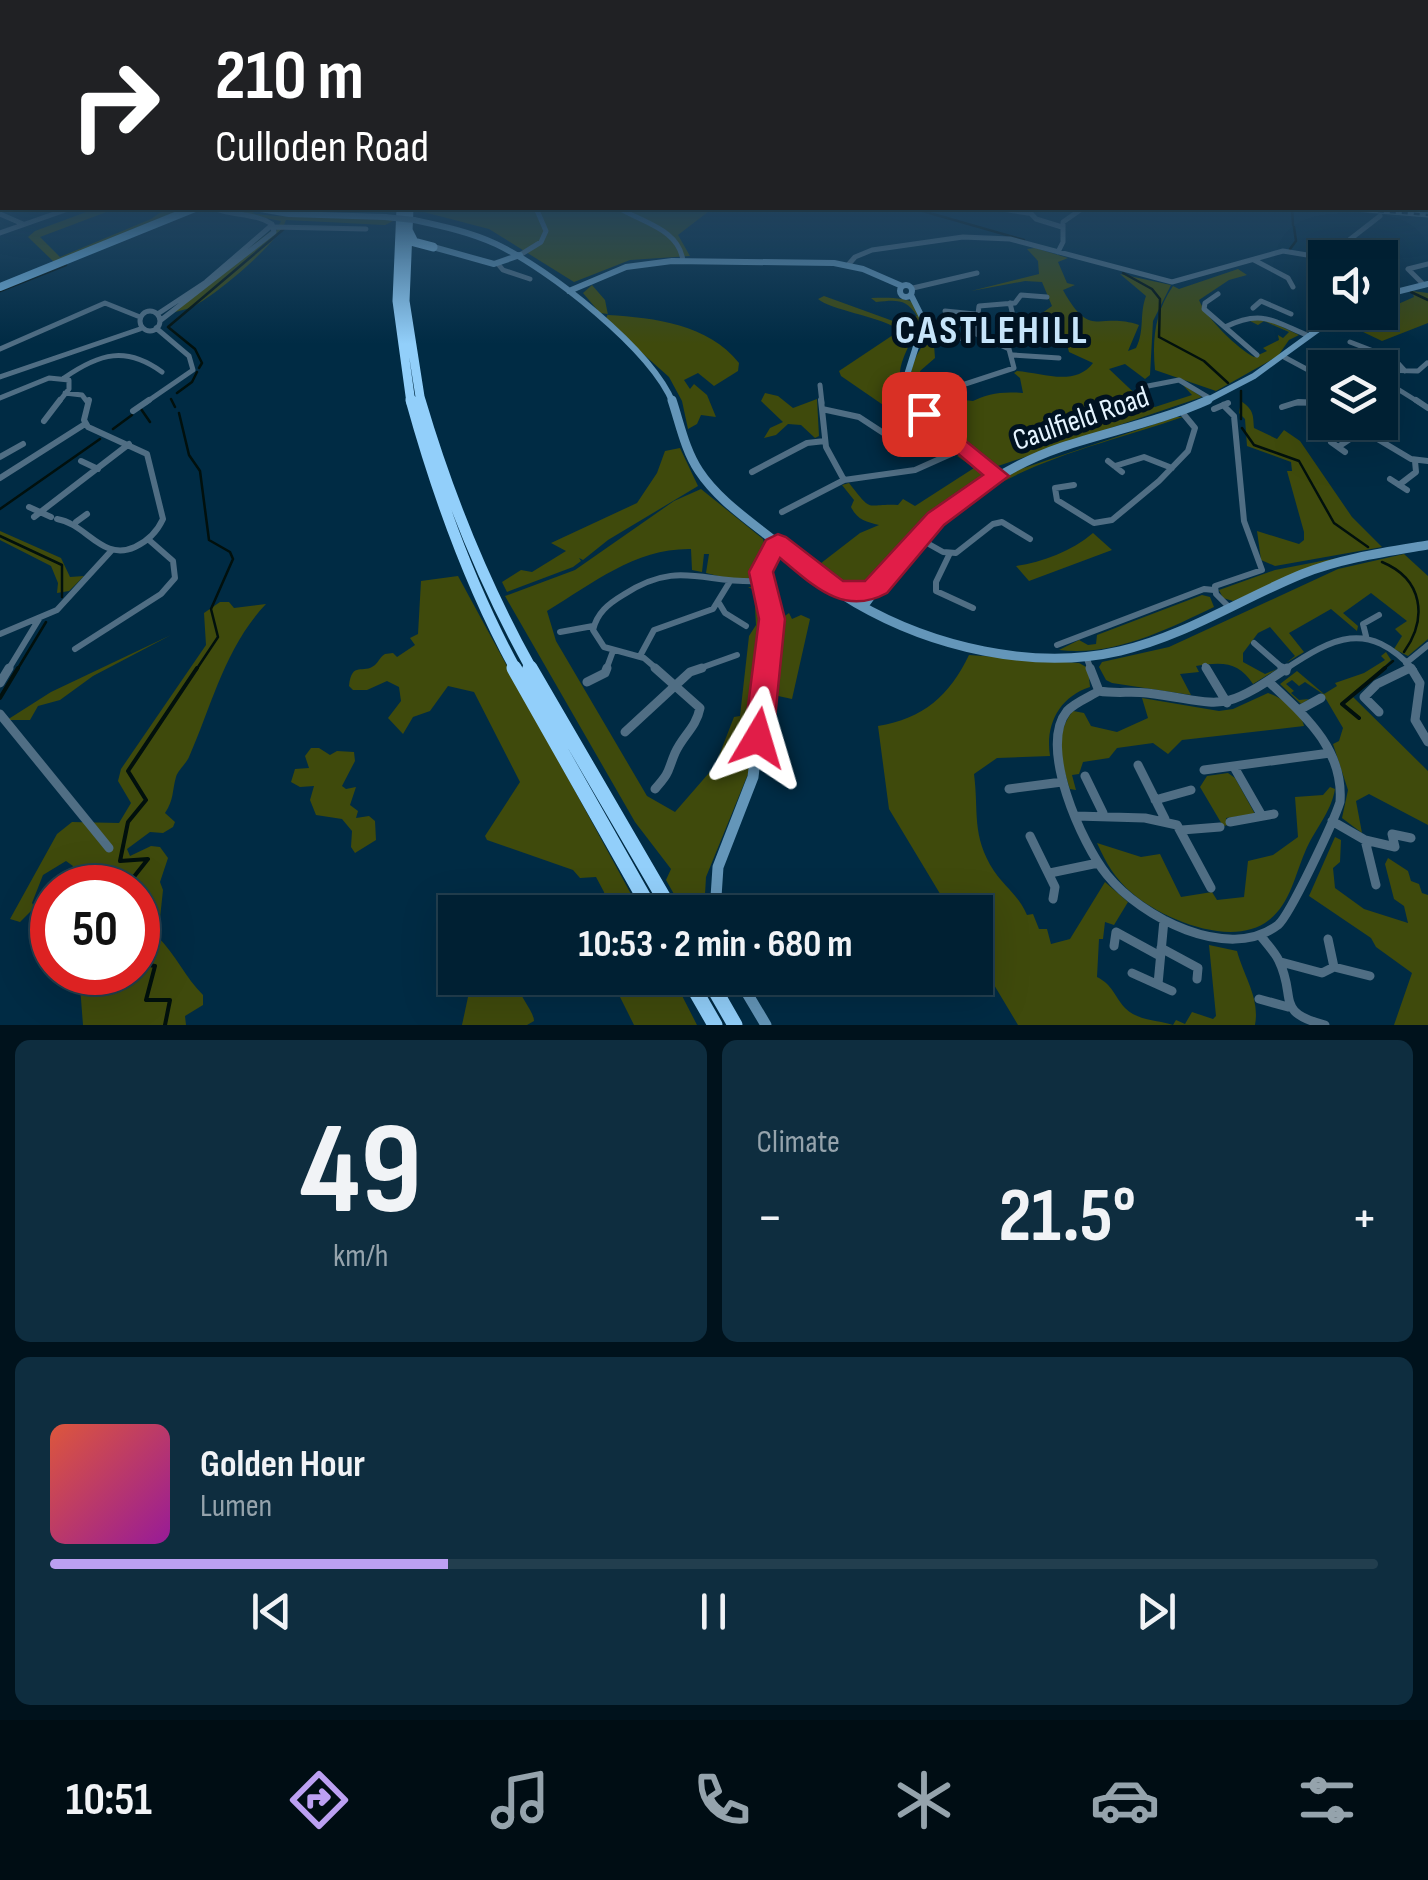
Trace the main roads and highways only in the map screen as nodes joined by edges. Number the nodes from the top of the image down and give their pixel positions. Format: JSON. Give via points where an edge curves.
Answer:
{"nodes":[{"id":1,"x":95,"y":249,"type":"edge"},
{"id":2,"x":398,"y":249,"type":"edge"},
{"id":3,"x":407,"y":249,"type":"edge"},
{"id":4,"x":426,"y":249,"type":"edge"},
{"id":5,"x":440,"y":249,"type":"edge"},
{"id":6,"x":508,"y":249,"type":"edge"},
{"id":7,"x":520,"y":255,"type":"junction"},
{"id":8,"x":404,"y":268,"type":"junction"},
{"id":9,"x":1426,"y":284,"type":"edge"},
{"id":10,"x":0,"y":287,"type":"edge"},
{"id":11,"x":1398,"y":291,"type":"edge"},
{"id":12,"x":569,"y":292,"type":"junction"},
{"id":13,"x":1317,"y":330,"type":"edge"},
{"id":14,"x":998,"y":476,"type":"junction"},
{"id":15,"x":778,"y":543,"type":"junction"},
{"id":16,"x":1426,"y":547,"type":"edge"},
{"id":17,"x":878,"y":586,"type":"junction"},
{"id":18,"x":838,"y":591,"type":"junction"},
{"id":19,"x":865,"y":604,"type":"junction"},
{"id":20,"x":643,"y":895,"type":"edge"},
{"id":21,"x":662,"y":895,"type":"edge"},
{"id":22,"x":716,"y":895,"type":"edge"},
{"id":23,"x":697,"y":995,"type":"edge"},
{"id":24,"x":718,"y":995,"type":"edge"},
{"id":25,"x":748,"y":995,"type":"edge"},
{"id":26,"x":714,"y":1025,"type":"edge"},
{"id":27,"x":735,"y":1025,"type":"edge"},
{"id":28,"x":766,"y":1025,"type":"edge"}],
"edges":[{"from":1,"to":10,"type":"main road"},
{"from":2,"to":20,"type":"highway","via":[[404,360],[440,496],[492,620]]},
{"from":3,"to":8,"type":"highway"},
{"from":4,"to":8,"type":"highway","via":[[413,252]]},
{"from":5,"to":7,"type":"main road","via":[[498,264]]},
{"from":6,"to":7,"type":"main road"},
{"from":7,"to":12,"type":"main road"},
{"from":8,"to":21,"type":"highway","via":[[425,414],[473,551]]},
{"from":9,"to":11,"type":"main road"},
{"from":12,"to":14,"type":"main road","via":[[626,267],[683,261],[848,265],[902,286],[899,292],[912,292],[924,313],[907,367],[909,390],[924,414]]},
{"from":12,"to":15,"type":"main road","via":[[654,370],[696,467]]},
{"from":13,"to":14,"type":"main road","name":"Caulfield Road","via":[[1212,404],[1041,455]]},
{"from":14,"to":17,"type":"main road","name":"Caulfield Road","via":[[917,538]]},
{"from":15,"to":18,"type":"main road"},
{"from":15,"to":22,"type":"main road","via":[[764,562],[772,619],[753,777],[718,868]]},
{"from":16,"to":19,"type":"main road","via":[[1306,573],[1158,642],[1086,656],[986,651],[934,638]]},
{"from":17,"to":18,"type":"main road"},
{"from":17,"to":19,"type":"main road","name":"Caulfield Road"},
{"from":18,"to":19,"type":"main road"},
{"from":23,"to":26,"type":"highway"},
{"from":24,"to":27,"type":"highway"},
{"from":25,"to":28,"type":"main road"}]}
